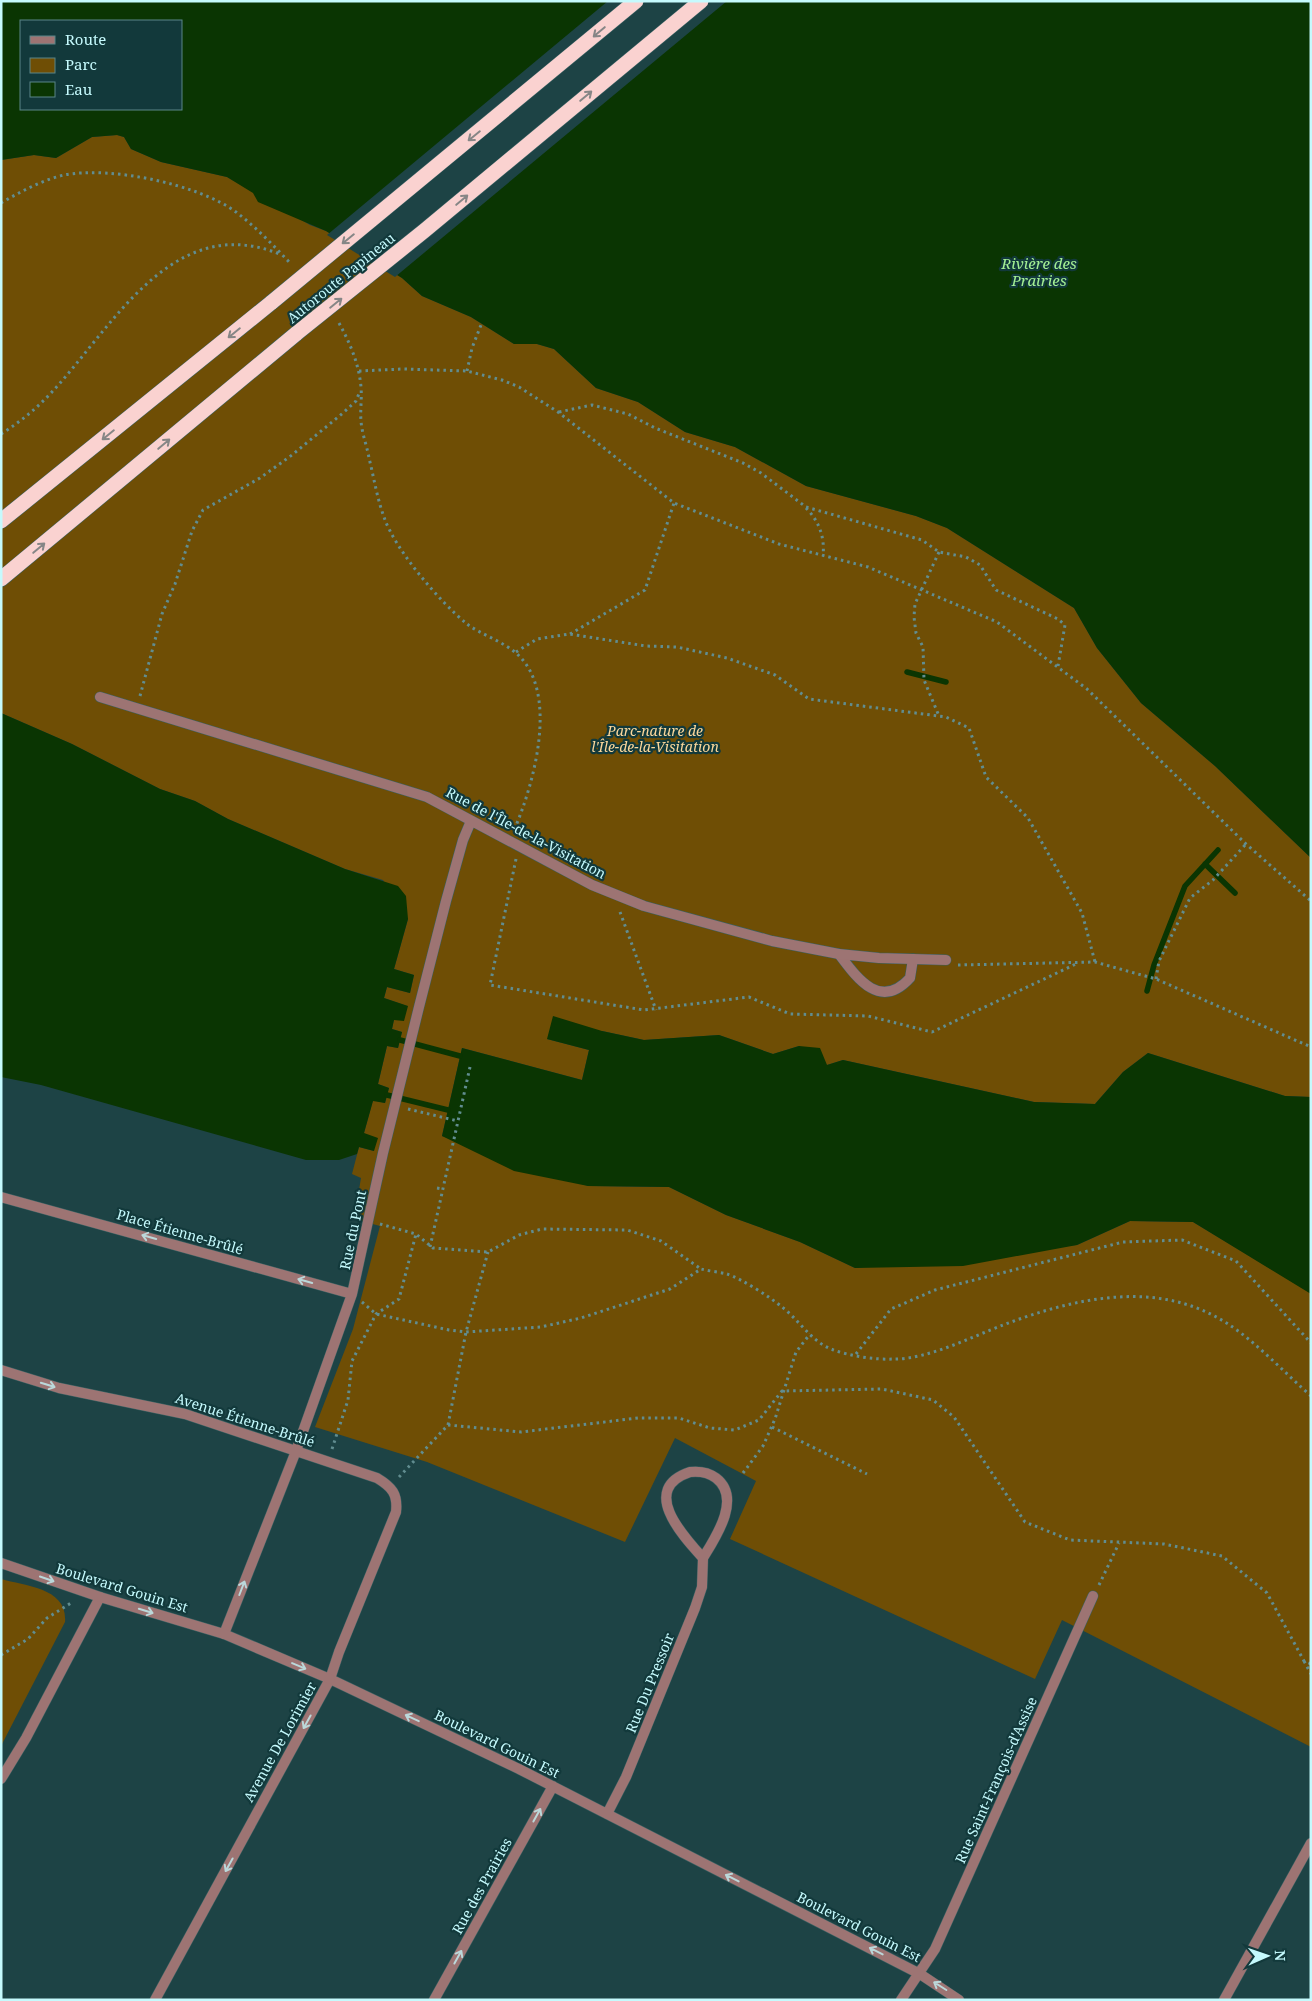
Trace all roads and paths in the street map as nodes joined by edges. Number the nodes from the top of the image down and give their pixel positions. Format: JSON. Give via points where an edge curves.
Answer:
{"nodes":[{"id":1,"x":636,"y":1,"type":"edge"},
{"id":2,"x":701,"y":1,"type":"edge"},
{"id":3,"x":1,"y":203,"type":"edge"},
{"id":4,"x":282,"y":254,"type":"junction"},
{"id":5,"x":291,"y":264,"type":"dead end"},
{"id":6,"x":339,"y":323,"type":"dead end"},
{"id":7,"x":482,"y":325,"type":"dead end"},
{"id":8,"x":359,"y":371,"type":"junction"},
{"id":9,"x":467,"y":371,"type":"junction"},
{"id":10,"x":361,"y":388,"type":"junction"},
{"id":11,"x":558,"y":412,"type":"junction"},
{"id":12,"x":1,"y":434,"type":"edge"},
{"id":13,"x":674,"y":503,"type":"junction"},
{"id":14,"x":806,"y":507,"type":"junction"},
{"id":15,"x":1,"y":521,"type":"edge"},
{"id":16,"x":939,"y":552,"type":"junction"},
{"id":17,"x":823,"y":556,"type":"junction"},
{"id":18,"x":1,"y":579,"type":"edge"},
{"id":19,"x":922,"y":588,"type":"junction"},
{"id":20,"x":569,"y":634,"type":"junction"},
{"id":21,"x":516,"y":652,"type":"junction"},
{"id":22,"x":1058,"y":666,"type":"junction"},
{"id":23,"x":139,"y":696,"type":"dead end"},
{"id":24,"x":100,"y":697,"type":"dead end"},
{"id":25,"x":939,"y":716,"type":"junction"},
{"id":26,"x":471,"y":821,"type":"junction"},
{"id":27,"x":514,"y":830,"type":"dead end"},
{"id":28,"x":516,"y":844,"type":"junction"},
{"id":29,"x":1246,"y":844,"type":"junction"},
{"id":30,"x":620,"y":898,"type":"junction"},
{"id":31,"x":1311,"y":901,"type":"edge"},
{"id":32,"x":839,"y":954,"type":"junction"},
{"id":33,"x":914,"y":959,"type":"junction"},
{"id":34,"x":946,"y":960,"type":"joint"},
{"id":35,"x":1095,"y":962,"type":"junction"},
{"id":36,"x":1078,"y":964,"type":"junction"},
{"id":37,"x":1156,"y":979,"type":"junction"},
{"id":38,"x":656,"y":1010,"type":"junction"},
{"id":39,"x":1311,"y":1047,"type":"edge"},
{"id":40,"x":470,"y":1067,"type":"dead end"},
{"id":41,"x":394,"y":1105,"type":"junction"},
{"id":42,"x":458,"y":1121,"type":"junction"},
{"id":43,"x":436,"y":1188,"type":"dead end"},
{"id":44,"x":443,"y":1189,"type":"junction"},
{"id":45,"x":1,"y":1196,"type":"edge"},
{"id":46,"x":370,"y":1221,"type":"junction"},
{"id":47,"x":416,"y":1234,"type":"junction"},
{"id":48,"x":430,"y":1247,"type":"junction"},
{"id":49,"x":488,"y":1252,"type":"junction"},
{"id":50,"x":701,"y":1269,"type":"junction"},
{"id":51,"x":352,"y":1294,"type":"junction"},
{"id":52,"x":376,"y":1314,"type":"junction"},
{"id":53,"x":466,"y":1332,"type":"junction"},
{"id":54,"x":810,"y":1334,"type":"junction"},
{"id":55,"x":1311,"y":1343,"type":"edge"},
{"id":56,"x":855,"y":1355,"type":"junction"},
{"id":57,"x":1,"y":1370,"type":"edge"},
{"id":58,"x":782,"y":1391,"type":"junction"},
{"id":59,"x":1311,"y":1396,"type":"edge"},
{"id":60,"x":448,"y":1425,"type":"junction"},
{"id":61,"x":772,"y":1427,"type":"junction"},
{"id":62,"x":296,"y":1451,"type":"junction"},
{"id":63,"x":328,"y":1461,"type":"junction"},
{"id":64,"x":743,"y":1473,"type":"dead end"},
{"id":65,"x":867,"y":1474,"type":"dead end"},
{"id":66,"x":390,"y":1486,"type":"junction"},
{"id":67,"x":1119,"y":1543,"type":"junction"},
{"id":68,"x":702,"y":1558,"type":"junction"},
{"id":69,"x":1,"y":1563,"type":"edge"},
{"id":70,"x":1093,"y":1596,"type":"joint"},
{"id":71,"x":100,"y":1597,"type":"junction"},
{"id":72,"x":71,"y":1603,"type":"dead end"},
{"id":73,"x":224,"y":1634,"type":"junction"},
{"id":74,"x":1,"y":1655,"type":"edge"},
{"id":75,"x":1304,"y":1661,"type":"junction"},
{"id":76,"x":1311,"y":1664,"type":"edge"},
{"id":77,"x":1311,"y":1674,"type":"edge"},
{"id":78,"x":330,"y":1679,"type":"junction"},
{"id":79,"x":1,"y":1779,"type":"edge"},
{"id":80,"x":553,"y":1786,"type":"junction"},
{"id":81,"x":607,"y":1814,"type":"junction"},
{"id":82,"x":1311,"y":1844,"type":"edge"},
{"id":83,"x":920,"y":1974,"type":"junction"},
{"id":84,"x":155,"y":2000,"type":"edge"},
{"id":85,"x":434,"y":2000,"type":"edge"},
{"id":86,"x":901,"y":2000,"type":"edge"},
{"id":87,"x":959,"y":2000,"type":"edge"},
{"id":88,"x":1224,"y":2000,"type":"edge"}],
"edges":[{"from":1,"to":15,"type":"highway","name":"Autoroute Papineau","one_way":true,"bridge":true},
{"from":18,"to":2,"type":"highway","name":"Autoroute Papineau","one_way":true,"bridge":true},
{"from":3,"to":4,"type":"path","via":[[32,186],[63,175],[84,173],[157,181],[220,202],[257,229]]},
{"from":4,"to":5,"type":"path"},
{"from":4,"to":12,"type":"path","via":[[226,244],[178,260],[128,302],[39,405]]},
{"from":6,"to":8,"type":"path"},
{"from":7,"to":9,"type":"path"},
{"from":8,"to":9,"type":"path","via":[[403,368]]},
{"from":8,"to":10,"type":"path"},
{"from":9,"to":11,"type":"path","via":[[519,387]]},
{"from":10,"to":21,"type":"path","via":[[361,422],[384,518],[392,535],[448,606],[468,624]]},
{"from":10,"to":23,"type":"path","via":[[356,401],[344,413],[292,455],[247,486],[203,510],[162,614]]},
{"from":11,"to":13,"type":"path"},
{"from":11,"to":14,"type":"path","via":[[592,405],[628,414],[744,463]]},
{"from":13,"to":17,"type":"path","via":[[780,544]]},
{"from":13,"to":20,"type":"path","via":[[645,590]]},
{"from":14,"to":16,"type":"path","via":[[922,540]]},
{"from":14,"to":17,"type":"path","via":[[818,522]]},
{"from":16,"to":19,"type":"path"},
{"from":16,"to":22,"type":"path","via":[[966,557],[980,565],[996,590],[1058,618],[1065,625]]},
{"from":17,"to":19,"type":"path","via":[[868,567]]},
{"from":19,"to":22,"type":"path","via":[[998,622]]},
{"from":19,"to":25,"type":"path","via":[[915,604],[916,633],[923,647],[924,680]]},
{"from":20,"to":21,"type":"path","via":[[537,639]]},
{"from":20,"to":25,"type":"path","via":[[646,646],[677,647],[727,658],[775,676],[809,699]]},
{"from":21,"to":27,"type":"path","via":[[528,668],[538,691],[540,714],[534,775]]},
{"from":22,"to":29,"type":"path","via":[[1123,723]]},
{"from":24,"to":26,"type":"street","name":"Rue de l'Île-de-la-Visitation","via":[[427,797]]},
{"from":25,"to":35,"type":"path","via":[[969,728],[986,777],[1028,818],[1082,913]]},
{"from":26,"to":28,"type":"street","name":"Rue de l'Île-de-la-Visitation"},
{"from":26,"to":41,"type":"street","name":"Rue du Pont","via":[[463,840]]},
{"from":28,"to":30,"type":"street","name":"Rue de l'Île-de-la-Visitation"},
{"from":28,"to":38,"type":"path","via":[[517,865],[490,985]]},
{"from":29,"to":31,"type":"path"},
{"from":29,"to":37,"type":"path","via":[[1213,880],[1190,898],[1159,961]]},
{"from":30,"to":32,"type":"street","name":"Rue de l'Île-de-la-Visitation","via":[[753,936]]},
{"from":30,"to":38,"type":"path","via":[[618,908]]},
{"from":32,"to":33,"type":"street","name":"Rue de l'Île-de-la-Visitation"},
{"from":32,"to":33,"type":"street","via":[[859,981],[885,992],[895,990],[910,978]]},
{"from":33,"to":34,"type":"street","name":"Rue de l'Île-de-la-Visitation"},
{"from":34,"to":36,"type":"path","via":[[958,965]]},
{"from":35,"to":36,"type":"path"},
{"from":35,"to":37,"type":"path"},
{"from":36,"to":38,"type":"path","via":[[932,1032],[868,1016],[790,1014],[749,997]]},
{"from":37,"to":39,"type":"path"},
{"from":40,"to":42,"type":"path"},
{"from":41,"to":42,"type":"path"},
{"from":41,"to":46,"type":"street","name":"Rue du Pont"},
{"from":42,"to":44,"type":"path"},
{"from":43,"to":44,"type":"path"},
{"from":44,"to":48,"type":"path"},
{"from":51,"to":45,"type":"street","name":"Place Étienne-Brûlé","one_way":true},
{"from":46,"to":47,"type":"path"},
{"from":46,"to":51,"type":"street","name":"Rue du Pont"},
{"from":47,"to":48,"type":"path"},
{"from":47,"to":52,"type":"path","via":[[399,1299]]},
{"from":48,"to":49,"type":"path"},
{"from":49,"to":50,"type":"path","via":[[519,1235],[542,1229],[627,1230],[660,1241]]},
{"from":49,"to":53,"type":"path"},
{"from":50,"to":53,"type":"path","via":[[670,1289],[581,1318],[541,1327]]},
{"from":50,"to":54,"type":"path","via":[[729,1274],[782,1307]]},
{"from":51,"to":62,"type":"street","name":"Rue du Pont"},
{"from":52,"to":53,"type":"path"},
{"from":52,"to":63,"type":"path","via":[[352,1361],[348,1400]]},
{"from":53,"to":60,"type":"path"},
{"from":54,"to":56,"type":"path","via":[[830,1348]]},
{"from":54,"to":58,"type":"path","via":[[796,1352]]},
{"from":55,"to":56,"type":"path","via":[[1236,1261],[1182,1240],[1123,1242],[935,1290],[891,1309]]},
{"from":56,"to":59,"type":"path","via":[[895,1360],[933,1351],[1023,1318],[1093,1298],[1151,1297],[1182,1302],[1229,1324]]},
{"from":57,"to":62,"type":"street","name":"Avenue Étienne-Brûlé","one_way":true,"via":[[59,1388],[185,1414]]},
{"from":58,"to":60,"type":"path","via":[[759,1420],[735,1430],[710,1428],[679,1418],[638,1418],[521,1432]]},
{"from":58,"to":61,"type":"path"},
{"from":58,"to":67,"type":"path","via":[[882,1389],[933,1400],[954,1417],[1025,1522],[1070,1540]]},
{"from":60,"to":66,"type":"path"},
{"from":61,"to":64,"type":"path","via":[[763,1446]]},
{"from":61,"to":65,"type":"path"},
{"from":62,"to":63,"type":"street","name":"Avenue Étienne-Brûlé"},
{"from":73,"to":62,"type":"street","name":"Rue du Pont","one_way":true},
{"from":63,"to":66,"type":"street","name":"Avenue Étienne-Brûlé","via":[[377,1478]]},
{"from":66,"to":78,"type":"street","name":"Avenue De Lorimier","via":[[397,1501],[396,1512]]},
{"from":67,"to":70,"type":"path"},
{"from":67,"to":75,"type":"path","via":[[1164,1544],[1222,1556],[1267,1592]]},
{"from":68,"to":68,"type":"street","via":[[714,1541],[728,1501],[719,1480],[708,1473],[694,1472],[682,1475],[672,1485],[667,1507],[672,1520]]},
{"from":68,"to":81,"type":"street","name":"Rue Du Pressoir","via":[[702,1587],[695,1608],[626,1777]]},
{"from":69,"to":71,"type":"street","name":"Boulevard Gouin Est","one_way":true},
{"from":70,"to":83,"type":"street","name":"Rue Saint-François-d'Assise","via":[[935,1949]]},
{"from":71,"to":73,"type":"street","name":"Boulevard Gouin Est","one_way":true},
{"from":71,"to":79,"type":"street"},
{"from":72,"to":74,"type":"path","via":[[47,1618],[28,1639]]},
{"from":73,"to":78,"type":"street","name":"Boulevard Gouin Est","one_way":true},
{"from":75,"to":76,"type":"path"},
{"from":75,"to":77,"type":"path"},
{"from":80,"to":78,"type":"street","name":"Boulevard Gouin Est","one_way":true},
{"from":78,"to":84,"type":"street","name":"Avenue De Lorimier","one_way":true},
{"from":80,"to":81,"type":"street","name":"Boulevard Gouin Est"},
{"from":85,"to":80,"type":"street","name":"Rue des Prairies","one_way":true},
{"from":83,"to":81,"type":"street","name":"Boulevard Gouin Est","one_way":true},
{"from":82,"to":88,"type":"street"},
{"from":83,"to":86,"type":"street","name":"Rue Saint-François-d'Assise"},
{"from":87,"to":83,"type":"street","name":"Boulevard Gouin Est","one_way":true}]}
